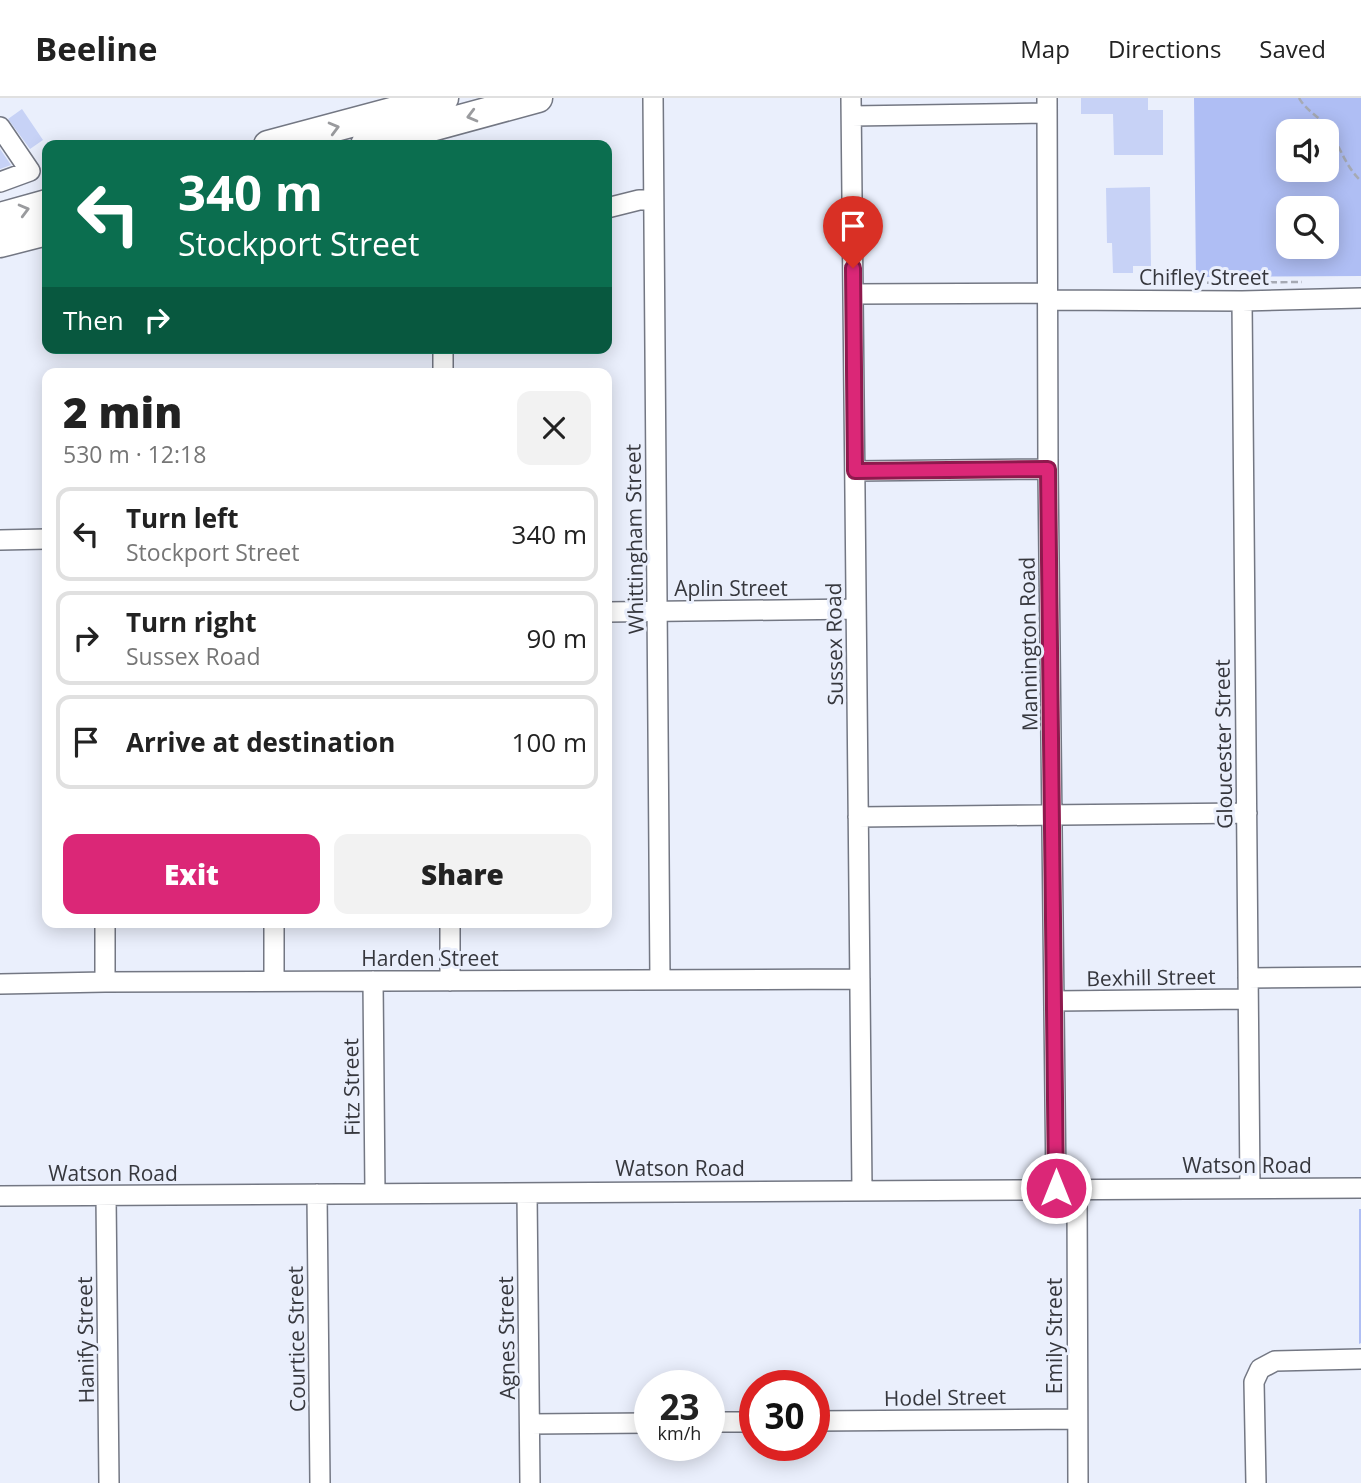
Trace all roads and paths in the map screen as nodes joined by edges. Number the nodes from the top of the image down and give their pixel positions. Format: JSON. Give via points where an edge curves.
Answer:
{"nodes":[{"id":1,"x":444,"y":98,"type":"edge"},
{"id":2,"x":538,"y":98,"type":"edge"},
{"id":3,"x":653,"y":98,"type":"edge"},
{"id":4,"x":1299,"y":98,"type":"edge"},
{"id":5,"x":1047,"y":106,"type":"edge"},
{"id":6,"x":852,"y":107,"type":"edge"},
{"id":7,"x":0,"y":127,"type":"edge"},
{"id":8,"x":287,"y":140,"type":"edge"},
{"id":9,"x":383,"y":140,"type":"edge"},
{"id":10,"x":1361,"y":181,"type":"edge"},
{"id":11,"x":0,"y":182,"type":"edge"},
{"id":12,"x":653,"y":200,"type":"junction"},
{"id":13,"x":42,"y":205,"type":"edge"},
{"id":14,"x":612,"y":207,"type":"edge"},
{"id":15,"x":0,"y":217,"type":"edge"},
{"id":16,"x":42,"y":231,"type":"edge"},
{"id":17,"x":0,"y":243,"type":"edge"},
{"id":18,"x":1307,"y":281,"type":"dead end"},
{"id":19,"x":1179,"y":283,"type":"dead end"},
{"id":20,"x":853,"y":294,"type":"junction"},
{"id":21,"x":1048,"y":296,"type":"junction"},
{"id":22,"x":1361,"y":298,"type":"edge"},
{"id":23,"x":1242,"y":301,"type":"junction"},
{"id":24,"x":1048,"y":469,"type":"junction"},
{"id":25,"x":855,"y":471,"type":"junction"},
{"id":26,"x":42,"y":539,"type":"edge"},
{"id":27,"x":0,"y":540,"type":"edge"},
{"id":28,"x":856,"y":610,"type":"junction"},
{"id":29,"x":657,"y":611,"type":"junction"},
{"id":30,"x":612,"y":612,"type":"edge"},
{"id":31,"x":1247,"y":813,"type":"junction"},
{"id":32,"x":1053,"y":815,"type":"junction"},
{"id":33,"x":858,"y":817,"type":"junction"},
{"id":34,"x":105,"y":928,"type":"edge"},
{"id":35,"x":274,"y":928,"type":"edge"},
{"id":36,"x":450,"y":928,"type":"edge"},
{"id":37,"x":1361,"y":977,"type":"edge"},
{"id":38,"x":1248,"y":978,"type":"junction"},
{"id":39,"x":860,"y":979,"type":"junction"},
{"id":40,"x":660,"y":980,"type":"junction"},
{"id":41,"x":274,"y":981,"type":"junction"},
{"id":42,"x":373,"y":981,"type":"junction"},
{"id":43,"x":450,"y":981,"type":"junction"},
{"id":44,"x":106,"y":982,"type":"junction"},
{"id":45,"x":0,"y":984,"type":"edge"},
{"id":46,"x":1248,"y":999,"type":"junction"},
{"id":47,"x":1054,"y":1001,"type":"junction"},
{"id":48,"x":1056,"y":1188,"type":"junction"},
{"id":49,"x":1077,"y":1188,"type":"junction"},
{"id":50,"x":1250,"y":1188,"type":"junction"},
{"id":51,"x":1361,"y":1188,"type":"edge"},
{"id":52,"x":862,"y":1190,"type":"junction"},
{"id":53,"x":527,"y":1192,"type":"junction"},
{"id":54,"x":375,"y":1193,"type":"junction"},
{"id":55,"x":317,"y":1194,"type":"junction"},
{"id":56,"x":0,"y":1196,"type":"edge"},
{"id":57,"x":106,"y":1196,"type":"junction"},
{"id":58,"x":1361,"y":1359,"type":"edge"},
{"id":59,"x":1077,"y":1419,"type":"junction"},
{"id":60,"x":830,"y":1421,"type":"edge"},
{"id":61,"x":634,"y":1423,"type":"edge"},
{"id":62,"x":530,"y":1424,"type":"junction"},
{"id":63,"x":109,"y":1483,"type":"edge"},
{"id":64,"x":320,"y":1483,"type":"edge"},
{"id":65,"x":530,"y":1483,"type":"edge"},
{"id":66,"x":1078,"y":1483,"type":"edge"},
{"id":67,"x":1256,"y":1483,"type":"edge"}],
"edges":[{"from":8,"to":1,"type":"highway","one_way":true},
{"from":2,"to":9,"type":"highway","one_way":true},
{"from":3,"to":12,"type":"street","name":"Whittingham Street"},
{"from":4,"to":10,"type":"path","via":[[1329,128],[1350,172]]},
{"from":5,"to":6,"type":"street"},
{"from":5,"to":21,"type":"street","name":"Mannington Road"},
{"from":6,"to":20,"type":"street","name":"Sussex Road"},
{"from":7,"to":11,"type":"street","via":[[30,171]]},
{"from":12,"to":14,"type":"street"},
{"from":12,"to":29,"type":"street","name":"Whittingham Street"},
{"from":15,"to":13,"type":"highway","one_way":true},
{"from":16,"to":17,"type":"highway"},
{"from":18,"to":19,"type":"path"},
{"from":20,"to":21,"type":"street","name":"Chifley Street"},
{"from":20,"to":25,"type":"street","name":"Sussex Road"},
{"from":21,"to":23,"type":"street","name":"Chifley Street"},
{"from":21,"to":24,"type":"street","name":"Mannington Road"},
{"from":22,"to":23,"type":"street","name":"Chifley Street"},
{"from":23,"to":31,"type":"street","name":"Gloucester Street"},
{"from":24,"to":25,"type":"street"},
{"from":24,"to":32,"type":"street","name":"Mannington Road"},
{"from":25,"to":28,"type":"street","name":"Sussex Road"},
{"from":26,"to":27,"type":"street"},
{"from":28,"to":29,"type":"street","name":"Aplin Street"},
{"from":28,"to":33,"type":"street","name":"Sussex Road"},
{"from":29,"to":30,"type":"street","name":"Aplin Street"},
{"from":29,"to":40,"type":"street","name":"Whittingham Street"},
{"from":31,"to":32,"type":"street"},
{"from":31,"to":38,"type":"street","name":"Gloucester Street"},
{"from":32,"to":33,"type":"street"},
{"from":32,"to":47,"type":"street","name":"Mannington Road"},
{"from":33,"to":39,"type":"street","name":"Sussex Road"},
{"from":34,"to":44,"type":"street"},
{"from":35,"to":41,"type":"street"},
{"from":36,"to":43,"type":"street"},
{"from":37,"to":38,"type":"street"},
{"from":38,"to":46,"type":"street","name":"Gloucester Street"},
{"from":39,"to":40,"type":"street","name":"Harden Street"},
{"from":39,"to":52,"type":"street","name":"Sussex Road"},
{"from":40,"to":43,"type":"street","name":"Harden Street"},
{"from":41,"to":42,"type":"street","name":"Harden Street"},
{"from":41,"to":44,"type":"street","name":"Harden Street"},
{"from":42,"to":43,"type":"street","name":"Harden Street"},
{"from":42,"to":54,"type":"street","name":"Fitz Street"},
{"from":44,"to":45,"type":"street","name":"Harden Street"},
{"from":46,"to":47,"type":"street","name":"Bexhill Street"},
{"from":46,"to":50,"type":"street","name":"Gloucester Street"},
{"from":47,"to":48,"type":"street","name":"Mannington Road"},
{"from":48,"to":49,"type":"street","name":"Watson Road"},
{"from":48,"to":52,"type":"street","name":"Watson Road"},
{"from":49,"to":50,"type":"street","name":"Watson Road"},
{"from":49,"to":59,"type":"street","name":"Emily Street"},
{"from":50,"to":51,"type":"street","name":"Watson Road"},
{"from":52,"to":53,"type":"street","name":"Watson Road"},
{"from":53,"to":54,"type":"street","name":"Watson Road"},
{"from":53,"to":62,"type":"street","name":"Agnes Street"},
{"from":54,"to":55,"type":"street","name":"Watson Road"},
{"from":55,"to":57,"type":"street","name":"Watson Road"},
{"from":55,"to":64,"type":"street","name":"Courtice Street"},
{"from":56,"to":57,"type":"street","name":"Watson Road"},
{"from":57,"to":63,"type":"street","name":"Hanify Street"},
{"from":58,"to":67,"type":"street","via":[[1275,1361],[1260,1369],[1254,1382]]},
{"from":59,"to":60,"type":"street","name":"Hodel Street"},
{"from":59,"to":66,"type":"street","name":"Emily Street"},
{"from":61,"to":62,"type":"street"},
{"from":62,"to":65,"type":"street","name":"Agnes Street"}]}
